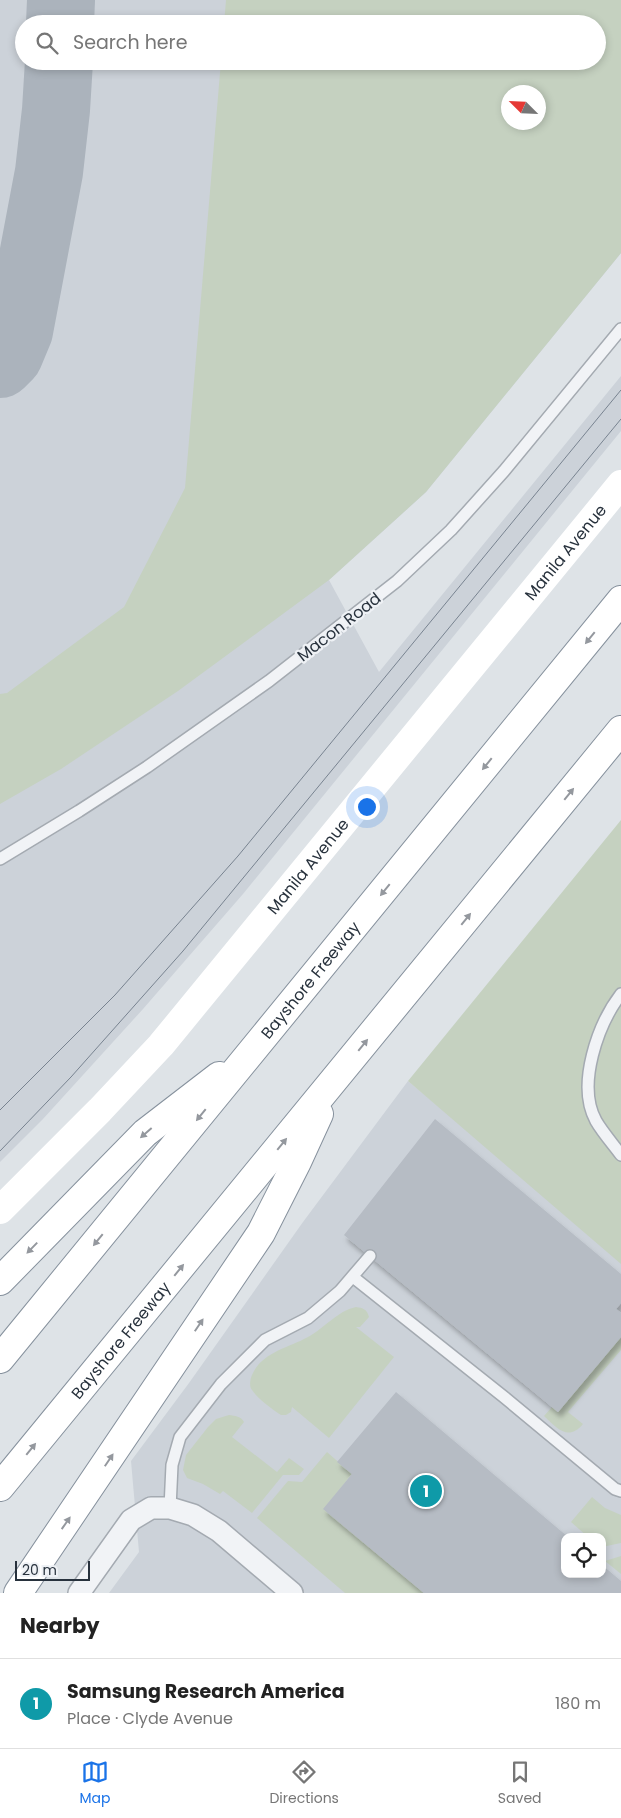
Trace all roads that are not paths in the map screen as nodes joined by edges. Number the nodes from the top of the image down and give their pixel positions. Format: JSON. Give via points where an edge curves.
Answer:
{"nodes":[{"id":1,"x":621,"y":329,"type":"edge"},
{"id":2,"x":621,"y":484,"type":"edge"},
{"id":3,"x":621,"y":600,"type":"edge"},
{"id":4,"x":621,"y":730,"type":"edge"},
{"id":5,"x":0,"y":858,"type":"edge"},
{"id":6,"x":621,"y":994,"type":"edge"},
{"id":7,"x":254,"y":1050,"type":"junction"},
{"id":8,"x":332,"y":1083,"type":"junction"},
{"id":9,"x":621,"y":1156,"type":"edge"},
{"id":10,"x":0,"y":1210,"type":"edge"},
{"id":11,"x":370,"y":1256,"type":"dead end"},
{"id":12,"x":352,"y":1277,"type":"junction"},
{"id":13,"x":0,"y":1281,"type":"edge"},
{"id":14,"x":0,"y":1359,"type":"edge"},
{"id":15,"x":0,"y":1487,"type":"edge"},
{"id":16,"x":621,"y":1492,"type":"edge"},
{"id":17,"x":170,"y":1508,"type":"junction"},
{"id":18,"x":18,"y":1593,"type":"edge"},
{"id":19,"x":79,"y":1593,"type":"edge"},
{"id":20,"x":292,"y":1593,"type":"edge"}],
"edges":[{"from":1,"to":5,"type":"lane","name":"Macon Road","via":[[504,471],[451,530],[398,581],[269,681],[155,762]]},
{"from":2,"to":10,"type":"main road","name":"Manila Avenue","via":[[161,1045]]},
{"from":3,"to":7,"type":"main road","name":"Bayshore Freeway","one_way":true},
{"from":8,"to":4,"type":"main road","name":"Bayshore Freeway","one_way":true},
{"from":6,"to":9,"type":"lane","via":[[611,1006],[600,1032],[592,1058],[588,1100],[596,1120]]},
{"from":7,"to":13,"type":"main road","one_way":true,"via":[[144,1133]]},
{"from":7,"to":14,"type":"main road","name":"Bayshore Freeway","one_way":true},
{"from":15,"to":8,"type":"main road","name":"Bayshore Freeway","one_way":true},
{"from":18,"to":8,"type":"main road","one_way":true,"via":[[261,1233],[298,1162]]},
{"from":11,"to":12,"type":"lane"},
{"from":12,"to":16,"type":"lane"},
{"from":12,"to":17,"type":"lane","via":[[308,1318],[265,1340],[221,1384],[180,1437],[172,1465]]},
{"from":17,"to":19,"type":"street","via":[[151,1508],[131,1520]]},
{"from":17,"to":20,"type":"street","via":[[192,1515],[219,1531]]}]}
